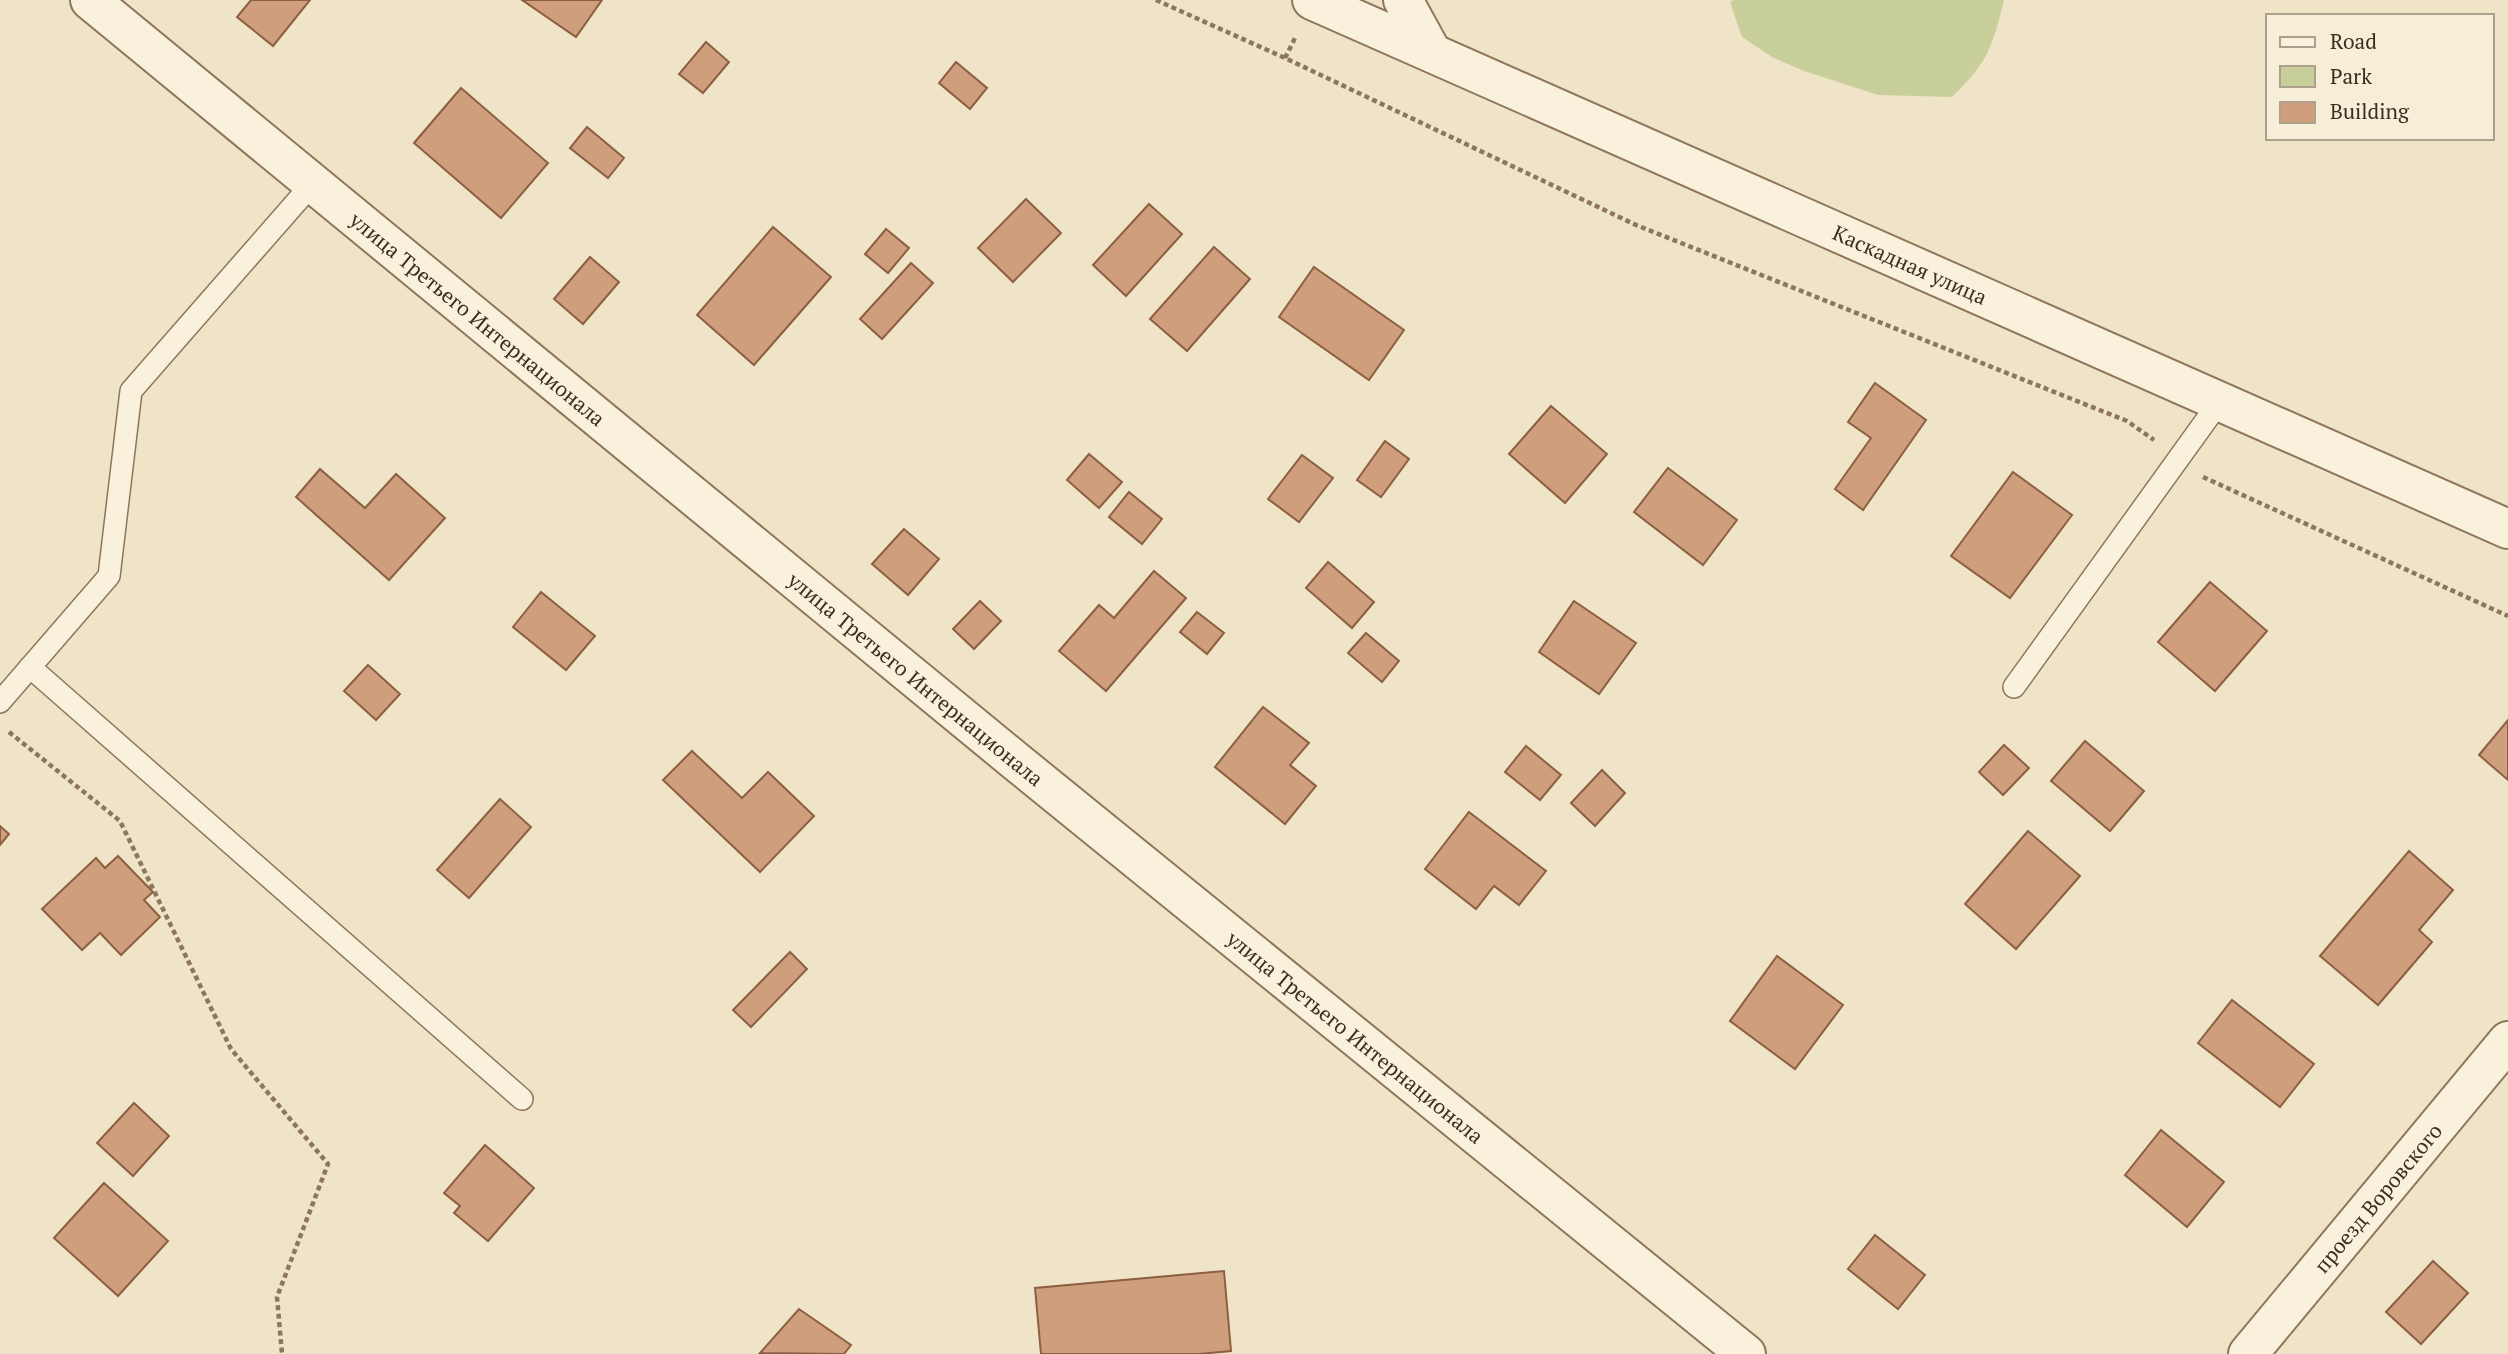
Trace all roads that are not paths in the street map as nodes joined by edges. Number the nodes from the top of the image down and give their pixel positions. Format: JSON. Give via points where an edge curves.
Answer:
{"nodes":[{"id":1,"x":90,"y":0,"type":"edge"},
{"id":2,"x":1313,"y":0,"type":"edge"},
{"id":3,"x":1403,"y":0,"type":"edge"},
{"id":4,"x":1431,"y":51,"type":"junction"},
{"id":5,"x":313,"y":183,"type":"junction"},
{"id":6,"x":2220,"y":401,"type":"junction"},
{"id":7,"x":2508,"y":529,"type":"edge"},
{"id":8,"x":30,"y":667,"type":"junction"},
{"id":9,"x":2014,"y":687,"type":"dead end"},
{"id":10,"x":0,"y":702,"type":"edge"},
{"id":11,"x":2508,"y":1041,"type":"edge"},
{"id":12,"x":522,"y":1099,"type":"dead end"},
{"id":13,"x":1746,"y":1354,"type":"edge"},
{"id":14,"x":2248,"y":1354,"type":"edge"}],
"edges":[{"from":1,"to":5,"type":"street","name":"улица Третьего Интернационала"},
{"from":2,"to":4,"type":"street","name":"Каскадная улица"},
{"from":3,"to":4,"type":"street"},
{"from":4,"to":6,"type":"street","name":"Каскадная улица"},
{"from":5,"to":8,"type":"lane","via":[[131,391],[109,576]]},
{"from":5,"to":13,"type":"street","name":"улица Третьего Интернационала"},
{"from":6,"to":7,"type":"street","name":"Каскадная улица"},
{"from":6,"to":9,"type":"lane"},
{"from":8,"to":10,"type":"lane"},
{"from":8,"to":12,"type":"lane"},
{"from":11,"to":14,"type":"street","name":"проезд Воровского"}]}
